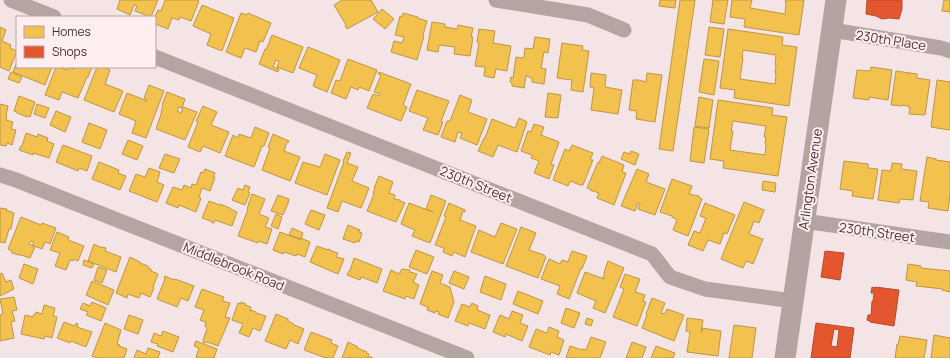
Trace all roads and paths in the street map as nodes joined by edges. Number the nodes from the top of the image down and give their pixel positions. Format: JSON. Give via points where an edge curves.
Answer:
{"nodes":[{"id":1,"x":11,"y":0,"type":"edge"},
{"id":2,"x":496,"y":0,"type":"edge"},
{"id":3,"x":836,"y":0,"type":"edge"},
{"id":4,"x":51,"y":16,"type":"edge"},
{"id":5,"x":624,"y":30,"type":"dead end"},
{"id":6,"x":832,"y":30,"type":"junction"},
{"id":7,"x":950,"y":51,"type":"edge"},
{"id":8,"x":156,"y":57,"type":"edge"},
{"id":9,"x":0,"y":175,"type":"edge"},
{"id":10,"x":804,"y":221,"type":"junction"},
{"id":11,"x":950,"y":242,"type":"edge"},
{"id":12,"x":793,"y":301,"type":"junction"},
{"id":13,"x":467,"y":358,"type":"edge"},
{"id":14,"x":785,"y":358,"type":"edge"}],
"edges":[{"from":1,"to":4,"type":"street"},
{"from":2,"to":5,"type":"street","via":[[588,15]]},
{"from":3,"to":6,"type":"main road","name":"Arlington Avenue"},
{"from":6,"to":7,"type":"street","name":"230th Place"},
{"from":6,"to":10,"type":"main road","name":"Arlington Avenue"},
{"from":8,"to":12,"type":"street","name":"230th Street","via":[[652,254],[670,278],[705,289]]},
{"from":9,"to":13,"type":"street","name":"Middlebrook Road","via":[[54,194]]},
{"from":10,"to":11,"type":"street","name":"230th Street"},
{"from":10,"to":12,"type":"main road","name":"Arlington Avenue"},
{"from":12,"to":14,"type":"main road","name":"Arlington Avenue"}]}
